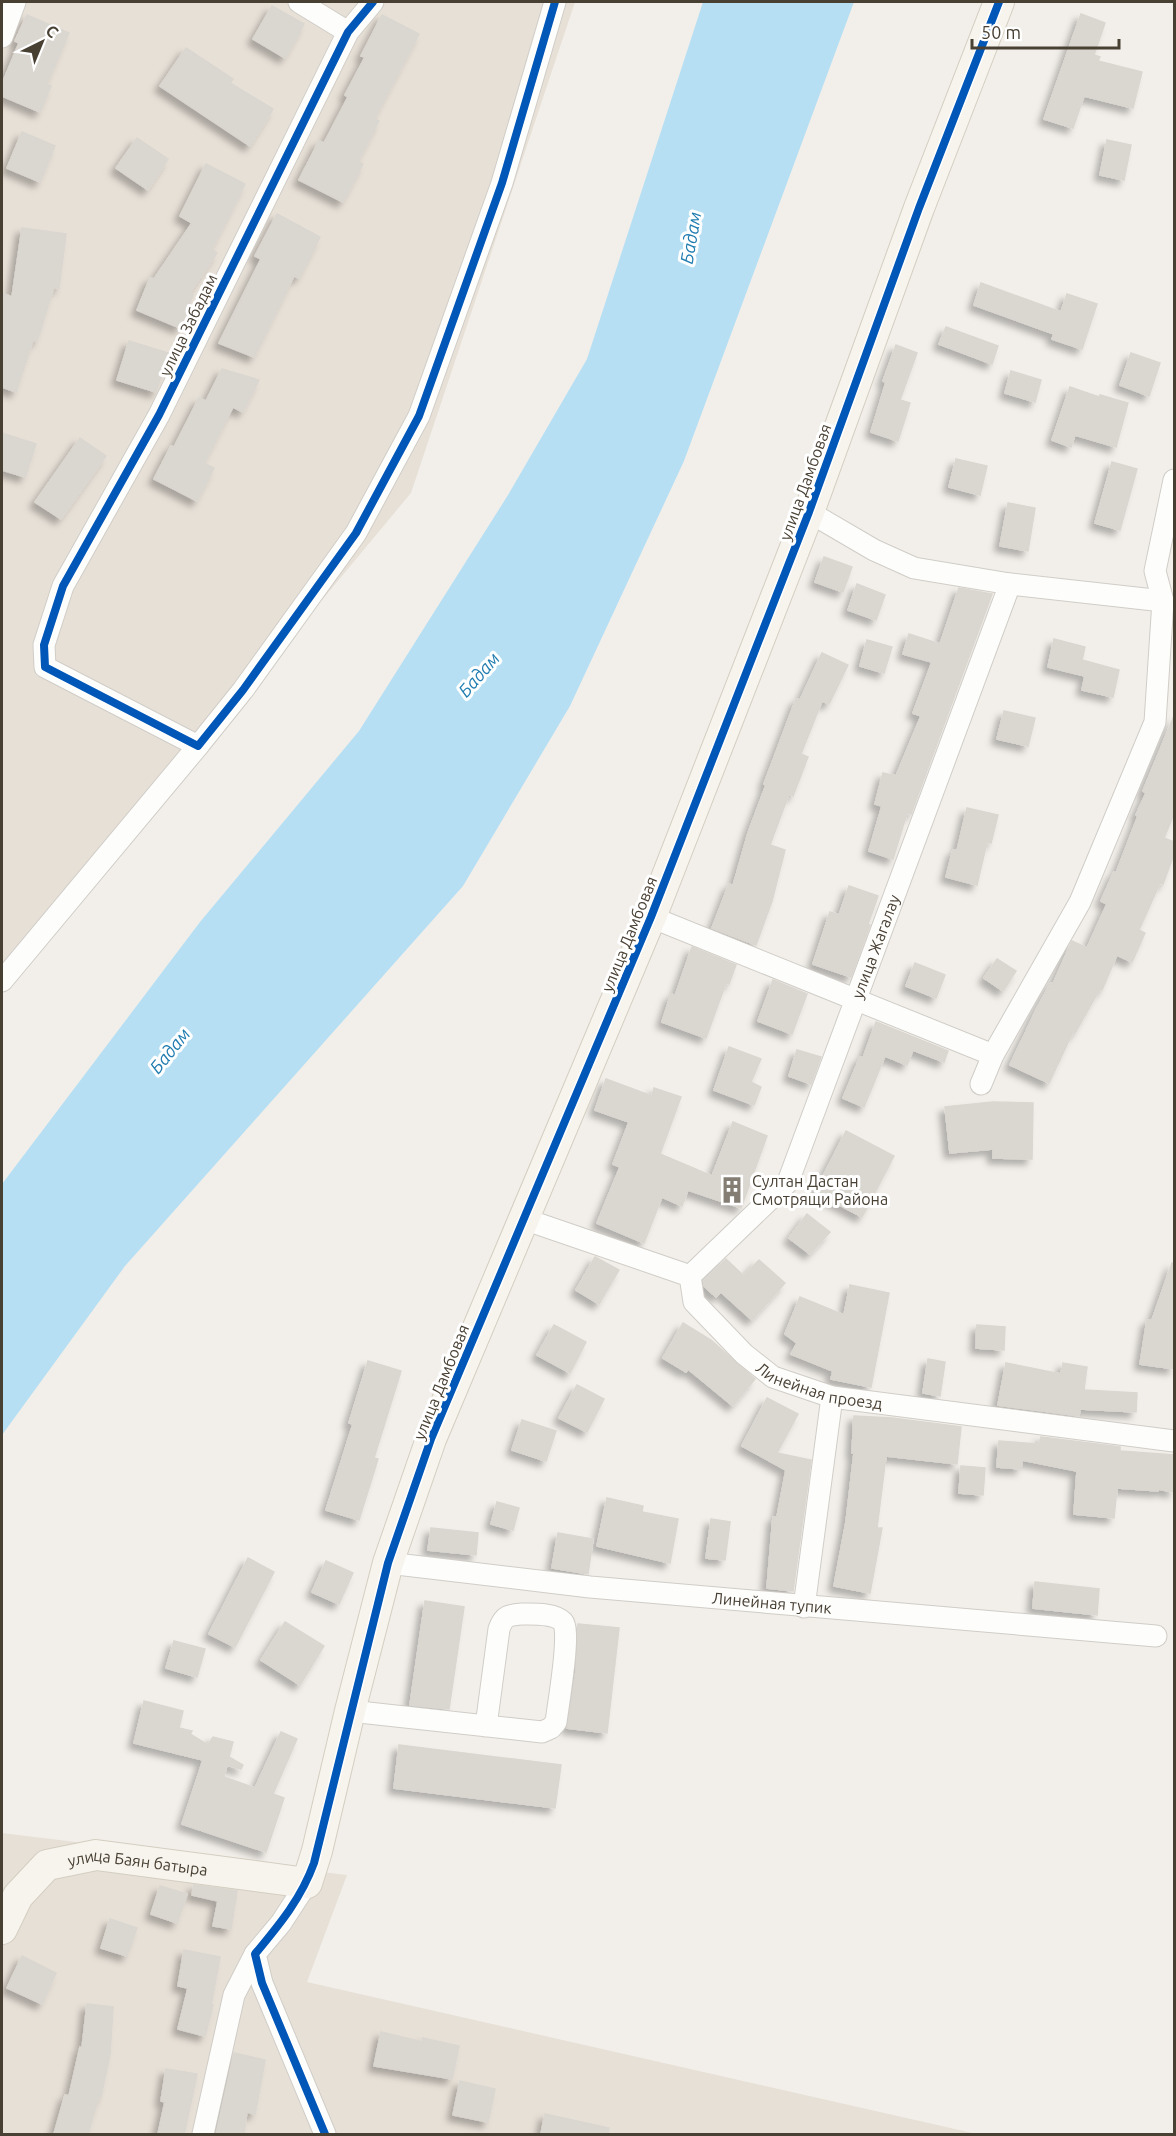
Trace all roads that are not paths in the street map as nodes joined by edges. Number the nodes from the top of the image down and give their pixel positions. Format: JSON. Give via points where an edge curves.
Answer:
{"nodes":[{"id":1,"x":15,"y":2,"type":"edge"},
{"id":2,"x":299,"y":2,"type":"edge"},
{"id":3,"x":373,"y":2,"type":"edge"},
{"id":4,"x":555,"y":2,"type":"edge"},
{"id":5,"x":999,"y":2,"type":"edge"},
{"id":6,"x":348,"y":32,"type":"junction"},
{"id":7,"x":2,"y":37,"type":"edge"},
{"id":8,"x":1174,"y":480,"type":"edge"},
{"id":9,"x":809,"y":512,"type":"junction"},
{"id":10,"x":1010,"y":584,"type":"junction"},
{"id":11,"x":1163,"y":601,"type":"junction"},
{"id":12,"x":198,"y":746,"type":"junction"},
{"id":13,"x":651,"y":917,"type":"junction"},
{"id":14,"x":2,"y":981,"type":"edge"},
{"id":15,"x":856,"y":998,"type":"junction"},
{"id":16,"x":993,"y":1055,"type":"junction"},
{"id":17,"x":981,"y":1084,"type":"dead end"},
{"id":18,"x":524,"y":1219,"type":"junction"},
{"id":19,"x":690,"y":1276,"type":"junction"},
{"id":20,"x":832,"y":1397,"type":"junction"},
{"id":21,"x":1174,"y":1441,"type":"edge"},
{"id":22,"x":388,"y":1563,"type":"junction"},
{"id":23,"x":804,"y":1607,"type":"junction"},
{"id":24,"x":1156,"y":1636,"type":"dead end"},
{"id":25,"x":350,"y":1711,"type":"junction"},
{"id":26,"x":486,"y":1726,"type":"junction"},
{"id":27,"x":307,"y":1883,"type":"junction"},
{"id":28,"x":2,"y":1929,"type":"edge"},
{"id":29,"x":255,"y":1954,"type":"junction"},
{"id":30,"x":203,"y":2134,"type":"edge"},
{"id":31,"x":325,"y":2134,"type":"edge"}],
"edges":[{"from":1,"to":7,"type":"street"},
{"from":2,"to":6,"type":"street"},
{"from":3,"to":6,"type":"street","name":"улица Забадам"},
{"from":4,"to":12,"type":"street","via":[[502,183],[419,416],[356,533]]},
{"from":5,"to":9,"type":"street","name":"улица Дамбовая","via":[[919,208]]},
{"from":6,"to":12,"type":"street","name":"улица Забадам","via":[[159,415],[63,586],[44,645],[45,667]]},
{"from":8,"to":11,"type":"street","via":[[1155,571]]},
{"from":9,"to":10,"type":"street","via":[[914,568]]},
{"from":9,"to":13,"type":"street","name":"улица Дамбовая"},
{"from":10,"to":11,"type":"street"},
{"from":10,"to":15,"type":"street","name":"улица Жагалау"},
{"from":11,"to":16,"type":"street","via":[[1155,722],[1080,902]]},
{"from":12,"to":14,"type":"street"},
{"from":13,"to":15,"type":"street"},
{"from":13,"to":18,"type":"street","name":"улица Дамбовая"},
{"from":15,"to":16,"type":"street"},
{"from":15,"to":19,"type":"street","name":"улица Жагалау","via":[[788,1182]]},
{"from":16,"to":17,"type":"street"},
{"from":18,"to":19,"type":"street"},
{"from":18,"to":22,"type":"street","name":"улица Дамбовая","via":[[431,1439]]},
{"from":19,"to":20,"type":"street","name":"Линейная проезд","via":[[694,1302],[744,1354],[773,1377]]},
{"from":20,"to":21,"type":"street","name":"Линейная проезд"},
{"from":20,"to":23,"type":"street"},
{"from":22,"to":23,"type":"street","name":"Линейная тупик"},
{"from":22,"to":25,"type":"street","name":"улица Дамбовая"},
{"from":23,"to":24,"type":"street","name":"Линейная тупик"},
{"from":25,"to":26,"type":"street"},
{"from":25,"to":27,"type":"street","name":"улица Дамбовая"},
{"from":26,"to":26,"type":"street","via":[[542,1732],[556,1722],[566,1640],[561,1620],[531,1614],[508,1614],[502,1619]]},
{"from":27,"to":28,"type":"street","name":"улица Баян батыра","via":[[96,1855],[47,1865],[18,1896]]},
{"from":27,"to":29,"type":"street"},
{"from":29,"to":30,"type":"street","via":[[234,1995]]},
{"from":29,"to":31,"type":"street","via":[[261,1983]]}]}
